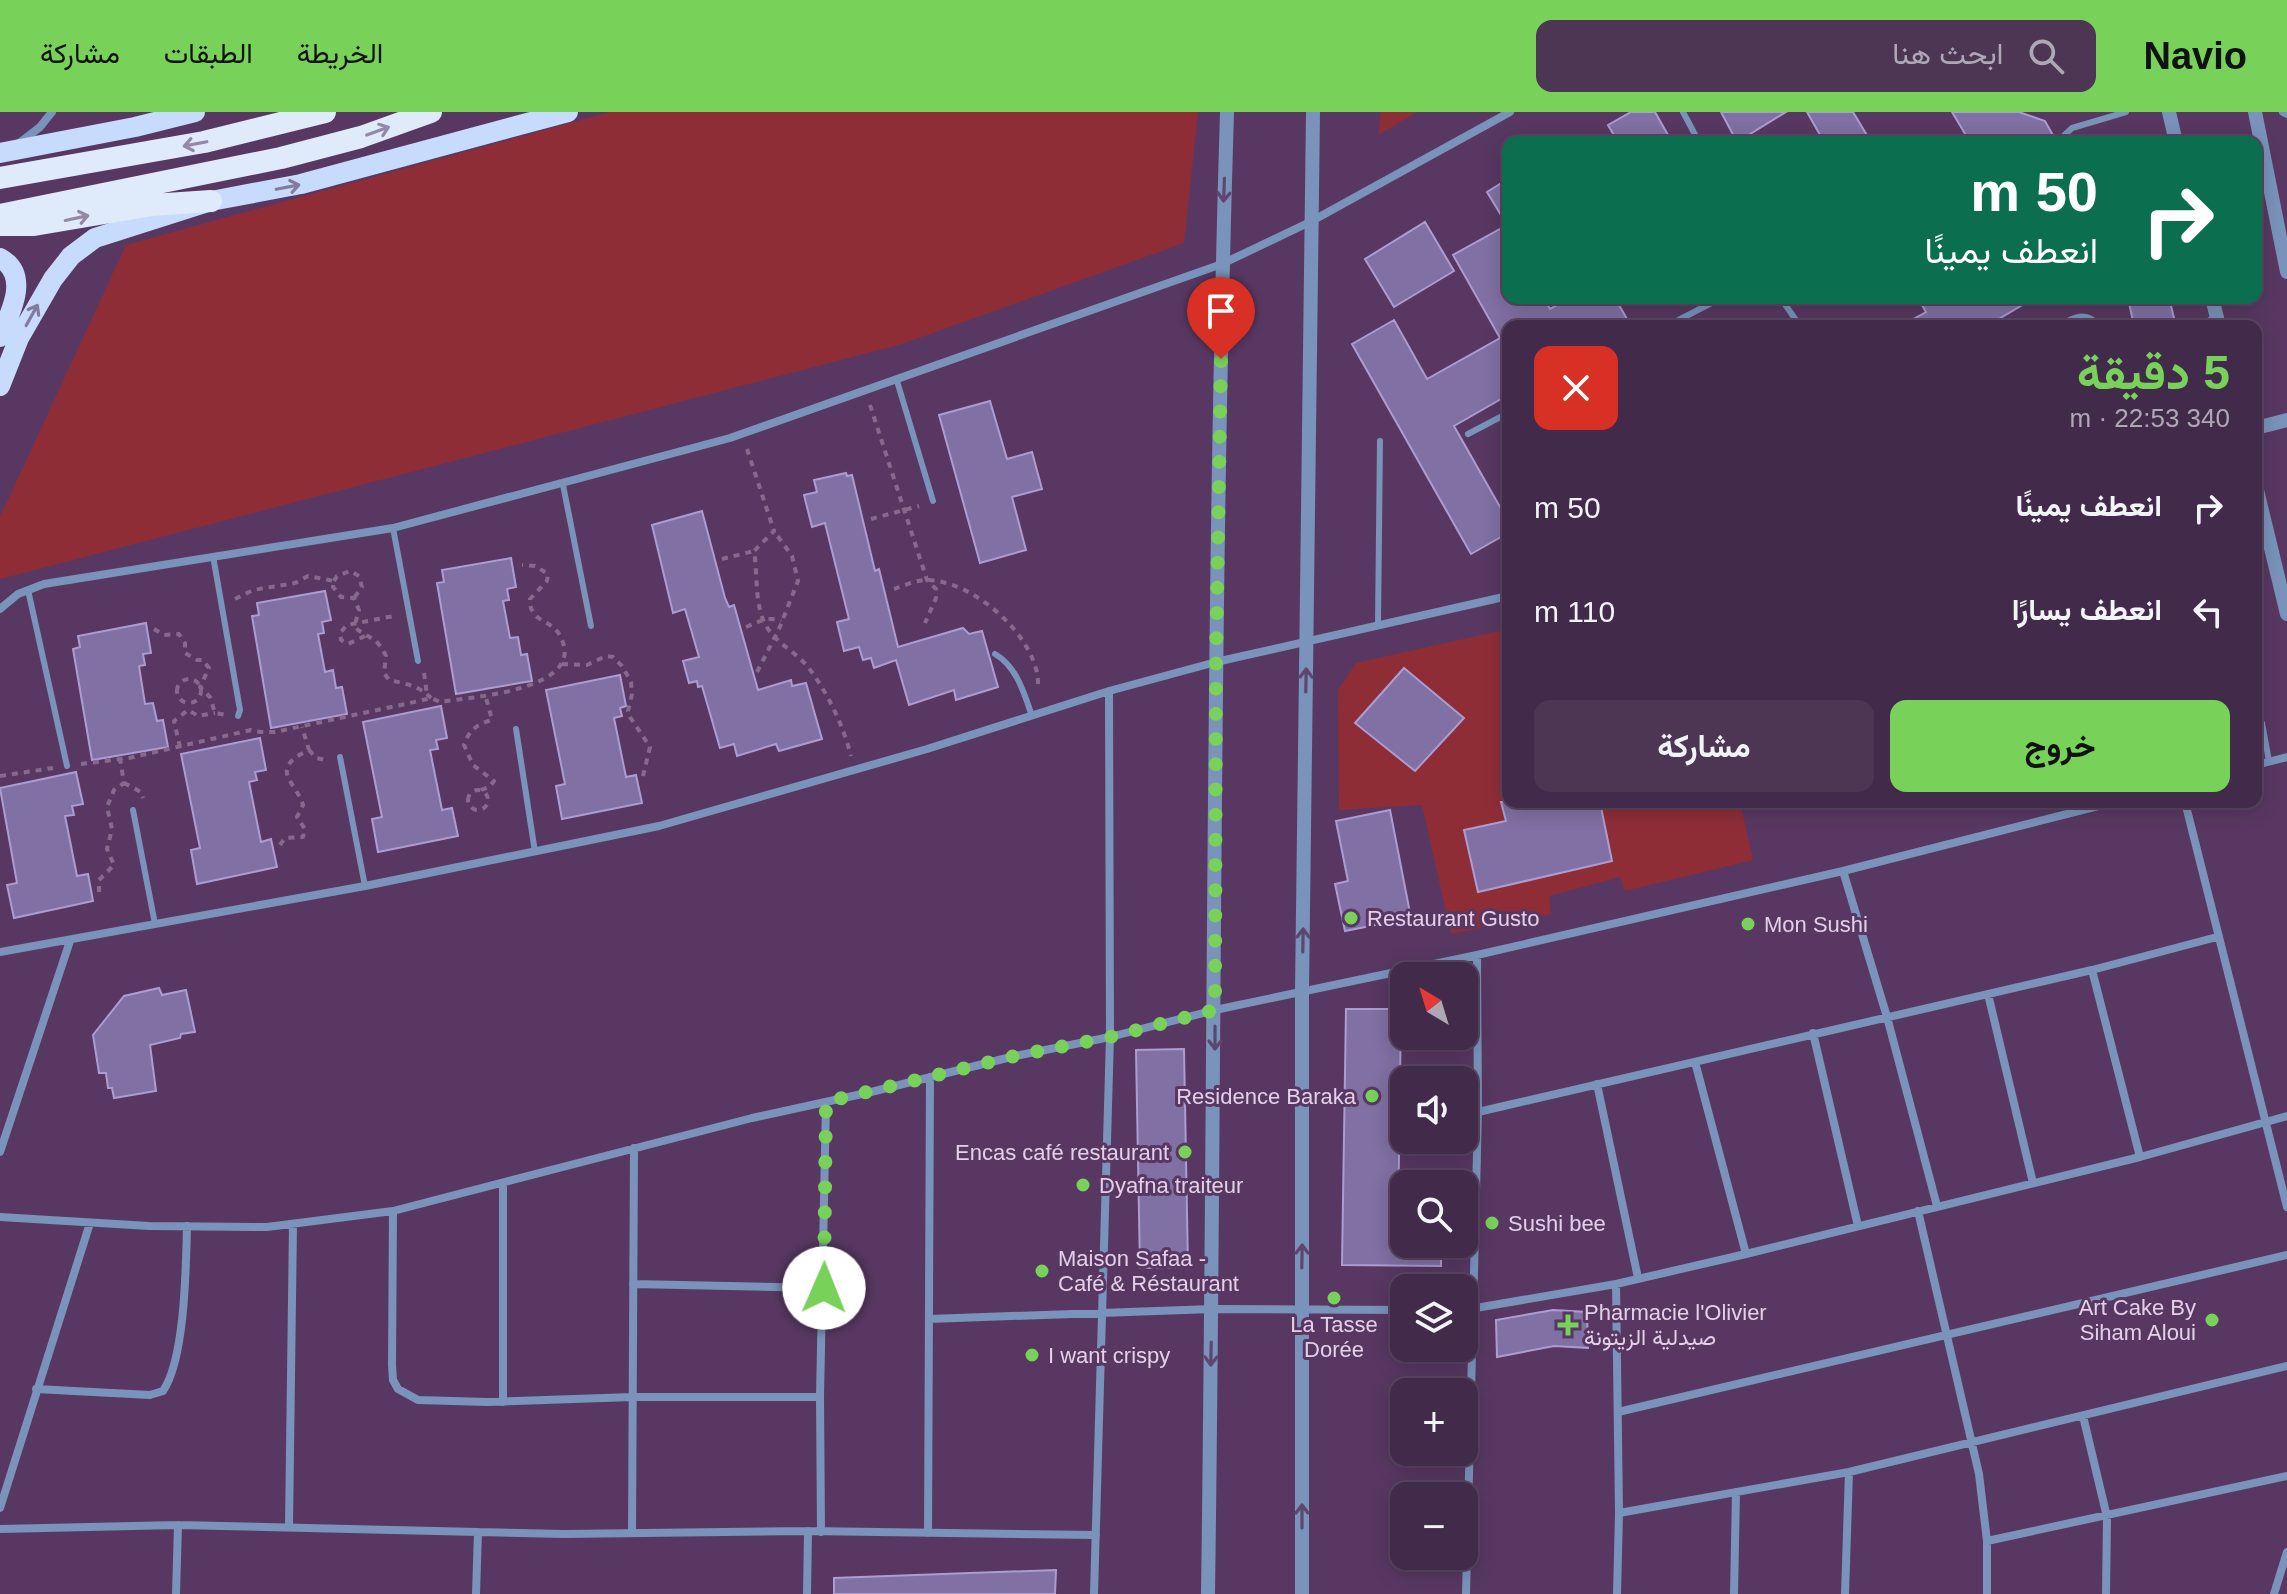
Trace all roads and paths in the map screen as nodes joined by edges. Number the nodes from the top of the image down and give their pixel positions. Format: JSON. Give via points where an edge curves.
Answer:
{"nodes":[{"id":1,"x":52,"y":112,"type":"edge"},
{"id":2,"x":195,"y":112,"type":"edge"},
{"id":3,"x":325,"y":112,"type":"edge"},
{"id":4,"x":431,"y":112,"type":"edge"},
{"id":5,"x":568,"y":112,"type":"edge"},
{"id":6,"x":1227,"y":112,"type":"edge"},
{"id":7,"x":1313,"y":112,"type":"edge"},
{"id":8,"x":1510,"y":112,"type":"edge"},
{"id":9,"x":1683,"y":112,"type":"edge"},
{"id":10,"x":2126,"y":112,"type":"edge"},
{"id":11,"x":2169,"y":112,"type":"edge"},
{"id":12,"x":2255,"y":112,"type":"edge"},
{"id":13,"x":1696,"y":136,"type":"edge"},
{"id":14,"x":2063,"y":136,"type":"edge"},
{"id":15,"x":2175,"y":136,"type":"edge"},
{"id":16,"x":2260,"y":136,"type":"edge"},
{"id":17,"x":2262,"y":147,"type":"edge"},
{"id":18,"x":6,"y":151,"type":"edge"},
{"id":19,"x":0,"y":178,"type":"edge"},
{"id":20,"x":211,"y":201,"type":"junction"},
{"id":21,"x":0,"y":215,"type":"edge"},
{"id":22,"x":1310,"y":222,"type":"junction"},
{"id":23,"x":0,"y":225,"type":"edge"},
{"id":24,"x":0,"y":258,"type":"edge"},
{"id":25,"x":1222,"y":264,"type":"junction"},
{"id":26,"x":2287,"y":272,"type":"edge"},
{"id":27,"x":1709,"y":304,"type":"edge"},
{"id":28,"x":1679,"y":320,"type":"edge"},
{"id":29,"x":2068,"y":320,"type":"edge"},
{"id":30,"x":2094,"y":320,"type":"edge"},
{"id":31,"x":0,"y":337,"type":"edge"},
{"id":32,"x":897,"y":381,"type":"junction"},
{"id":33,"x":0,"y":386,"type":"edge"},
{"id":34,"x":866,"y":391,"type":"junction"},
{"id":35,"x":1502,"y":416,"type":"edge"},
{"id":36,"x":2287,"y":420,"type":"edge"},
{"id":37,"x":2262,"y":426,"type":"edge"},
{"id":38,"x":742,"y":434,"type":"junction"},
{"id":39,"x":1468,"y":434,"type":"dead end"},
{"id":40,"x":1380,"y":441,"type":"dead end"},
{"id":41,"x":563,"y":485,"type":"junction"},
{"id":42,"x":933,"y":501,"type":"joint"},
{"id":43,"x":905,"y":510,"type":"junction"},
{"id":44,"x":2262,"y":511,"type":"edge"},
{"id":45,"x":871,"y":519,"type":"dead end"},
{"id":46,"x":393,"y":528,"type":"junction"},
{"id":47,"x":774,"y":531,"type":"junction"},
{"id":48,"x":754,"y":551,"type":"junction"},
{"id":49,"x":213,"y":556,"type":"junction"},
{"id":50,"x":722,"y":559,"type":"dead end"},
{"id":51,"x":522,"y":565,"type":"dead end"},
{"id":52,"x":927,"y":580,"type":"junction"},
{"id":53,"x":334,"y":581,"type":"junction"},
{"id":54,"x":894,"y":589,"type":"dead end"},
{"id":55,"x":28,"y":590,"type":"junction"},
{"id":56,"x":1502,"y":597,"type":"edge"},
{"id":57,"x":354,"y":598,"type":"junction"},
{"id":58,"x":220,"y":599,"type":"junction"},
{"id":59,"x":0,"y":609,"type":"edge"},
{"id":60,"x":409,"y":613,"type":"junction"},
{"id":61,"x":2287,"y":614,"type":"edge"},
{"id":62,"x":763,"y":619,"type":"junction"},
{"id":63,"x":782,"y":621,"type":"junction"},
{"id":64,"x":925,"y":623,"type":"dead end"},
{"id":65,"x":355,"y":624,"type":"junction"},
{"id":66,"x":1378,"y":625,"type":"junction"},
{"id":67,"x":591,"y":626,"type":"dead end"},
{"id":68,"x":746,"y":627,"type":"dead end"},
{"id":69,"x":154,"y":629,"type":"dead end"},
{"id":70,"x":365,"y":636,"type":"junction"},
{"id":71,"x":774,"y":638,"type":"junction"},
{"id":72,"x":1306,"y":642,"type":"junction"},
{"id":73,"x":995,"y":654,"type":"dead end"},
{"id":74,"x":418,"y":661,"type":"dead end"},
{"id":75,"x":1216,"y":662,"type":"junction"},
{"id":76,"x":562,"y":664,"type":"junction"},
{"id":77,"x":757,"y":672,"type":"dead end"},
{"id":78,"x":200,"y":687,"type":"junction"},
{"id":79,"x":1109,"y":691,"type":"junction"},
{"id":80,"x":485,"y":694,"type":"junction"},
{"id":81,"x":431,"y":698,"type":"junction"},
{"id":82,"x":1026,"y":698,"type":"junction"},
{"id":83,"x":215,"y":713,"type":"junction"},
{"id":84,"x":238,"y":716,"type":"junction"},
{"id":85,"x":1032,"y":716,"type":"junction"},
{"id":86,"x":2262,"y":723,"type":"edge"},
{"id":87,"x":302,"y":727,"type":"junction"},
{"id":88,"x":516,"y":729,"type":"dead end"},
{"id":89,"x":247,"y":731,"type":"junction"},
{"id":90,"x":180,"y":747,"type":"junction"},
{"id":91,"x":340,"y":757,"type":"dead end"},
{"id":92,"x":2287,"y":757,"type":"edge"},
{"id":93,"x":120,"y":759,"type":"junction"},
{"id":94,"x":2269,"y":761,"type":"junction"},
{"id":95,"x":2262,"y":763,"type":"edge"},
{"id":96,"x":67,"y":766,"type":"junction"},
{"id":97,"x":854,"y":770,"type":"junction"},
{"id":98,"x":0,"y":776,"type":"edge"},
{"id":99,"x":643,"y":776,"type":"dead end"},
{"id":100,"x":481,"y":790,"type":"junction"},
{"id":101,"x":2085,"y":808,"type":"edge"},
{"id":102,"x":2186,"y":808,"type":"edge"},
{"id":103,"x":133,"y":810,"type":"dead end"},
{"id":104,"x":280,"y":845,"type":"dead end"},
{"id":105,"x":535,"y":852,"type":"junction"},
{"id":106,"x":1843,"y":871,"type":"junction"},
{"id":107,"x":365,"y":886,"type":"junction"},
{"id":108,"x":99,"y":892,"type":"dead end"},
{"id":109,"x":155,"y":924,"type":"junction"},
{"id":110,"x":2217,"y":937,"type":"junction"},
{"id":111,"x":70,"y":941,"type":"junction"},
{"id":112,"x":0,"y":952,"type":"edge"},
{"id":113,"x":1477,"y":955,"type":"junction"},
{"id":114,"x":2092,"y":970,"type":"junction"},
{"id":115,"x":1302,"y":991,"type":"junction"},
{"id":116,"x":1988,"y":994,"type":"junction"},
{"id":117,"x":1215,"y":1010,"type":"junction"},
{"id":118,"x":1887,"y":1017,"type":"junction"},
{"id":119,"x":1813,"y":1033,"type":"junction"},
{"id":120,"x":1110,"y":1037,"type":"junction"},
{"id":121,"x":1695,"y":1062,"type":"junction"},
{"id":122,"x":1478,"y":1066,"type":"edge"},
{"id":123,"x":930,"y":1077,"type":"junction"},
{"id":124,"x":1597,"y":1084,"type":"junction"},
{"id":125,"x":826,"y":1102,"type":"junction"},
{"id":126,"x":1478,"y":1112,"type":"edge"},
{"id":127,"x":2287,"y":1116,"type":"edge"},
{"id":128,"x":2265,"y":1122,"type":"junction"},
{"id":129,"x":634,"y":1148,"type":"junction"},
{"id":130,"x":0,"y":1152,"type":"edge"},
{"id":131,"x":1476,"y":1154,"type":"edge"},
{"id":132,"x":2140,"y":1157,"type":"junction"},
{"id":133,"x":503,"y":1183,"type":"junction"},
{"id":134,"x":2033,"y":1183,"type":"junction"},
{"id":135,"x":1937,"y":1206,"type":"junction"},
{"id":136,"x":2287,"y":1207,"type":"edge"},
{"id":137,"x":393,"y":1211,"type":"junction"},
{"id":138,"x":1918,"y":1211,"type":"junction"},
{"id":139,"x":0,"y":1217,"type":"edge"},
{"id":140,"x":90,"y":1223,"type":"junction"},
{"id":141,"x":293,"y":1224,"type":"junction"},
{"id":142,"x":187,"y":1226,"type":"junction"},
{"id":143,"x":1858,"y":1226,"type":"junction"},
{"id":144,"x":1746,"y":1254,"type":"junction"},
{"id":145,"x":2287,"y":1255,"type":"edge"},
{"id":146,"x":1470,"y":1274,"type":"edge"},
{"id":147,"x":1638,"y":1278,"type":"junction"},
{"id":148,"x":633,"y":1284,"type":"junction"},
{"id":149,"x":1616,"y":1284,"type":"junction"},
{"id":150,"x":824,"y":1288,"type":"junction"},
{"id":151,"x":1478,"y":1308,"type":"edge"},
{"id":152,"x":1213,"y":1309,"type":"junction"},
{"id":153,"x":1390,"y":1310,"type":"edge"},
{"id":154,"x":1302,"y":1311,"type":"junction"},
{"id":155,"x":1101,"y":1315,"type":"junction"},
{"id":156,"x":929,"y":1319,"type":"junction"},
{"id":157,"x":1946,"y":1335,"type":"junction"},
{"id":158,"x":1468,"y":1362,"type":"edge"},
{"id":159,"x":2287,"y":1366,"type":"edge"},
{"id":160,"x":36,"y":1389,"type":"junction"},
{"id":161,"x":633,"y":1397,"type":"junction"},
{"id":162,"x":820,"y":1397,"type":"junction"},
{"id":163,"x":503,"y":1402,"type":"junction"},
{"id":164,"x":1618,"y":1412,"type":"junction"},
{"id":165,"x":2083,"y":1416,"type":"junction"},
{"id":166,"x":1971,"y":1442,"type":"junction"},
{"id":167,"x":1849,"y":1472,"type":"junction"},
{"id":168,"x":2287,"y":1476,"type":"edge"},
{"id":169,"x":1736,"y":1492,"type":"junction"},
{"id":170,"x":0,"y":1508,"type":"edge"},
{"id":171,"x":1619,"y":1513,"type":"junction"},
{"id":172,"x":2107,"y":1517,"type":"junction"},
{"id":173,"x":178,"y":1525,"type":"junction"},
{"id":174,"x":289,"y":1526,"type":"junction"},
{"id":175,"x":0,"y":1529,"type":"edge"},
{"id":176,"x":808,"y":1531,"type":"junction"},
{"id":177,"x":478,"y":1532,"type":"junction"},
{"id":178,"x":821,"y":1532,"type":"junction"},
{"id":179,"x":632,"y":1533,"type":"junction"},
{"id":180,"x":928,"y":1533,"type":"junction"},
{"id":181,"x":1096,"y":1535,"type":"junction"},
{"id":182,"x":1987,"y":1541,"type":"junction"},
{"id":183,"x":2287,"y":1552,"type":"edge"},
{"id":184,"x":176,"y":1594,"type":"edge"},
{"id":185,"x":476,"y":1594,"type":"edge"},
{"id":186,"x":807,"y":1594,"type":"edge"},
{"id":187,"x":1094,"y":1594,"type":"edge"},
{"id":188,"x":1208,"y":1594,"type":"edge"},
{"id":189,"x":1302,"y":1594,"type":"edge"},
{"id":190,"x":1466,"y":1594,"type":"edge"},
{"id":191,"x":1617,"y":1594,"type":"edge"},
{"id":192,"x":1734,"y":1594,"type":"edge"},
{"id":193,"x":1845,"y":1594,"type":"edge"},
{"id":194,"x":1987,"y":1594,"type":"edge"},
{"id":195,"x":2106,"y":1594,"type":"edge"},
{"id":196,"x":2274,"y":1594,"type":"edge"}],
"edges":[{"from":1,"to":18,"type":"street"},
{"from":2,"to":18,"type":"main road"},
{"from":3,"to":19,"type":"highway","one_way":true,"via":[[204,142]]},
{"from":21,"to":4,"type":"highway","one_way":true,"via":[[334,144]]},
{"from":20,"to":5,"type":"main road","one_way":true,"via":[[301,184]]},
{"from":6,"to":25,"type":"street","one_way":true},
{"from":7,"to":22,"type":"street"},
{"from":8,"to":22,"type":"street"},
{"from":9,"to":13,"type":"lane"},
{"from":10,"to":14,"type":"lane","via":[[2072,128]]},
{"from":11,"to":15,"type":"street"},
{"from":12,"to":16,"type":"street"},
{"from":17,"to":26,"type":"street"},
{"from":23,"to":20,"type":"highway","one_way":true},
{"from":33,"to":20,"type":"main road","one_way":true,"via":[[35,308],[71,256],[95,238]]},
{"from":22,"to":25,"type":"street"},
{"from":22,"to":72,"type":"street"},
{"from":24,"to":31,"type":"main road","via":[[6,260],[18,294]]},
{"from":25,"to":32,"type":"street"},
{"from":25,"to":75,"type":"street"},
{"from":27,"to":28,"type":"lane"},
{"from":29,"to":30,"type":"lane","via":[[2083,315]]},
{"from":32,"to":34,"type":"street"},
{"from":32,"to":42,"type":"lane"},
{"from":34,"to":38,"type":"street"},
{"from":34,"to":43,"type":"path"},
{"from":35,"to":39,"type":"lane"},
{"from":36,"to":37,"type":"street"},
{"from":38,"to":41,"type":"street"},
{"from":38,"to":47,"type":"path"},
{"from":40,"to":66,"type":"lane"},
{"from":41,"to":46,"type":"street"},
{"from":41,"to":67,"type":"lane"},
{"from":42,"to":43,"type":"path"},
{"from":43,"to":45,"type":"path"},
{"from":43,"to":52,"type":"path"},
{"from":44,"to":61,"type":"street"},
{"from":46,"to":49,"type":"street"},
{"from":46,"to":60,"type":"lane"},
{"from":47,"to":48,"type":"path"},
{"from":47,"to":63,"type":"path","via":[[792,556],[798,581]]},
{"from":48,"to":50,"type":"path"},
{"from":48,"to":62,"type":"path"},
{"from":49,"to":55,"type":"street"},
{"from":49,"to":58,"type":"lane"},
{"from":51,"to":76,"type":"path","via":[[548,574],[530,607],[562,638]]},
{"from":52,"to":54,"type":"path"},
{"from":52,"to":64,"type":"path","via":[[936,589],[936,598]]},
{"from":52,"to":82,"type":"path","via":[[978,598],[1016,631],[1039,679],[1038,692]]},
{"from":53,"to":57,"type":"path","via":[[341,597]]},
{"from":53,"to":57,"type":"path","via":[[350,571],[359,576],[362,587]]},
{"from":53,"to":58,"type":"path","via":[[308,576]]},
{"from":55,"to":59,"type":"street"},
{"from":55,"to":96,"type":"lane"},
{"from":56,"to":66,"type":"street"},
{"from":57,"to":65,"type":"path","via":[[359,610]]},
{"from":58,"to":84,"type":"lane"},
{"from":60,"to":65,"type":"path"},
{"from":60,"to":74,"type":"lane"},
{"from":62,"to":63,"type":"path"},
{"from":62,"to":68,"type":"path"},
{"from":62,"to":71,"type":"path"},
{"from":63,"to":71,"type":"path"},
{"from":65,"to":70,"type":"path"},
{"from":65,"to":70,"type":"path","via":[[343,629],[341,640],[348,644]]},
{"from":66,"to":72,"type":"street"},
{"from":69,"to":78,"type":"path","via":[[179,634],[185,653],[207,664],[208,675]]},
{"from":70,"to":81,"type":"path","via":[[386,656],[384,673],[389,680],[407,682]]},
{"from":71,"to":77,"type":"path"},
{"from":71,"to":97,"type":"path","via":[[808,667],[827,697],[845,731]]},
{"from":72,"to":75,"type":"street"},
{"from":115,"to":72,"type":"street","one_way":true},
{"from":73,"to":82,"type":"lane","via":[[1006,660]]},
{"from":75,"to":79,"type":"street"},
{"from":75,"to":117,"type":"street"},
{"from":76,"to":80,"type":"path","via":[[540,684]]},
{"from":76,"to":99,"type":"path","via":[[587,665],[606,656],[622,666],[631,682],[630,717],[650,747]]},
{"from":78,"to":78,"type":"path","via":[[184,680],[178,696],[192,702]]},
{"from":78,"to":83,"type":"path"},
{"from":79,"to":85,"type":"street"},
{"from":79,"to":120,"type":"street"},
{"from":80,"to":81,"type":"path","via":[[440,702]]},
{"from":80,"to":100,"type":"path","via":[[492,720],[480,723],[464,745],[473,765],[494,781]]},
{"from":81,"to":87,"type":"path"},
{"from":82,"to":85,"type":"lane"},
{"from":83,"to":84,"type":"path"},
{"from":83,"to":90,"type":"path","via":[[198,716],[188,710],[174,721]]},
{"from":84,"to":89,"type":"path"},
{"from":85,"to":97,"type":"street"},
{"from":86,"to":94,"type":"lane"},
{"from":87,"to":89,"type":"path"},
{"from":87,"to":104,"type":"path","via":[[309,750],[294,758],[287,780],[300,795],[303,805],[297,817],[305,829],[303,837],[285,838]]},
{"from":88,"to":105,"type":"lane"},
{"from":89,"to":90,"type":"path"},
{"from":90,"to":93,"type":"path"},
{"from":91,"to":107,"type":"lane"},
{"from":92,"to":94,"type":"street"},
{"from":93,"to":96,"type":"path"},
{"from":93,"to":108,"type":"path","via":[[124,783],[114,790],[107,807],[112,829],[107,849],[114,865],[99,880]]},
{"from":94,"to":95,"type":"street"},
{"from":96,"to":98,"type":"path"},
{"from":97,"to":105,"type":"street","via":[[659,826]]},
{"from":100,"to":100,"type":"path","via":[[469,795],[474,810],[488,804]]},
{"from":101,"to":106,"type":"street"},
{"from":102,"to":110,"type":"street"},
{"from":103,"to":109,"type":"lane"},
{"from":105,"to":107,"type":"street"},
{"from":106,"to":113,"type":"street"},
{"from":106,"to":118,"type":"street"},
{"from":107,"to":109,"type":"street"},
{"from":109,"to":111,"type":"street"},
{"from":110,"to":114,"type":"street"},
{"from":110,"to":128,"type":"street"},
{"from":111,"to":112,"type":"street"},
{"from":111,"to":130,"type":"street"},
{"from":113,"to":115,"type":"street"},
{"from":113,"to":122,"type":"street"},
{"from":114,"to":116,"type":"street"},
{"from":114,"to":132,"type":"street"},
{"from":115,"to":117,"type":"street"},
{"from":154,"to":115,"type":"street","one_way":true},
{"from":116,"to":118,"type":"street"},
{"from":116,"to":134,"type":"street"},
{"from":117,"to":120,"type":"street"},
{"from":117,"to":152,"type":"street","one_way":true},
{"from":118,"to":119,"type":"street"},
{"from":118,"to":135,"type":"street"},
{"from":119,"to":121,"type":"street"},
{"from":119,"to":143,"type":"street"},
{"from":120,"to":123,"type":"street"},
{"from":120,"to":155,"type":"street"},
{"from":121,"to":124,"type":"street"},
{"from":121,"to":144,"type":"street"},
{"from":123,"to":125,"type":"street"},
{"from":123,"to":156,"type":"street"},
{"from":124,"to":126,"type":"street"},
{"from":124,"to":147,"type":"street"},
{"from":125,"to":129,"type":"street"},
{"from":125,"to":150,"type":"street"},
{"from":127,"to":128,"type":"street"},
{"from":128,"to":132,"type":"street"},
{"from":128,"to":136,"type":"street"},
{"from":129,"to":133,"type":"street"},
{"from":129,"to":148,"type":"street"},
{"from":131,"to":146,"type":"street"},
{"from":132,"to":134,"type":"street"},
{"from":133,"to":137,"type":"street"},
{"from":133,"to":163,"type":"street"},
{"from":134,"to":135,"type":"street"},
{"from":135,"to":138,"type":"street"},
{"from":137,"to":141,"type":"street"},
{"from":137,"to":163,"type":"street","via":[[392,1365],[398,1389],[418,1400]]},
{"from":138,"to":143,"type":"street"},
{"from":138,"to":157,"type":"street"},
{"from":139,"to":140,"type":"street"},
{"from":140,"to":142,"type":"street"},
{"from":140,"to":160,"type":"street"},
{"from":141,"to":142,"type":"street"},
{"from":141,"to":174,"type":"street"},
{"from":142,"to":160,"type":"street","via":[[178,1344],[171,1380],[163,1391],[150,1395]]},
{"from":143,"to":144,"type":"street"},
{"from":144,"to":147,"type":"street"},
{"from":145,"to":157,"type":"street"},
{"from":147,"to":149,"type":"street"},
{"from":148,"to":150,"type":"street"},
{"from":148,"to":161,"type":"street"},
{"from":149,"to":151,"type":"street"},
{"from":149,"to":164,"type":"street"},
{"from":150,"to":162,"type":"street"},
{"from":152,"to":154,"type":"street"},
{"from":152,"to":155,"type":"street"},
{"from":152,"to":188,"type":"street","one_way":true},
{"from":153,"to":154,"type":"street"},
{"from":189,"to":154,"type":"street","one_way":true},
{"from":155,"to":156,"type":"street"},
{"from":155,"to":181,"type":"street"},
{"from":156,"to":180,"type":"street"},
{"from":157,"to":164,"type":"street"},
{"from":157,"to":166,"type":"street"},
{"from":158,"to":190,"type":"street"},
{"from":159,"to":165,"type":"street"},
{"from":160,"to":170,"type":"street"},
{"from":161,"to":162,"type":"street"},
{"from":161,"to":163,"type":"street"},
{"from":161,"to":179,"type":"street"},
{"from":162,"to":178,"type":"street"},
{"from":164,"to":171,"type":"street"},
{"from":165,"to":166,"type":"street"},
{"from":165,"to":172,"type":"street"},
{"from":166,"to":167,"type":"street"},
{"from":166,"to":182,"type":"street"},
{"from":167,"to":169,"type":"street"},
{"from":167,"to":193,"type":"street"},
{"from":168,"to":172,"type":"street"},
{"from":169,"to":171,"type":"street"},
{"from":169,"to":192,"type":"street"},
{"from":171,"to":191,"type":"street"},
{"from":172,"to":182,"type":"street"},
{"from":172,"to":195,"type":"street"},
{"from":173,"to":174,"type":"street"},
{"from":173,"to":175,"type":"street"},
{"from":173,"to":184,"type":"street"},
{"from":174,"to":177,"type":"street"},
{"from":176,"to":178,"type":"street"},
{"from":176,"to":179,"type":"street"},
{"from":176,"to":186,"type":"street"},
{"from":177,"to":179,"type":"street"},
{"from":177,"to":185,"type":"street"},
{"from":178,"to":180,"type":"street"},
{"from":180,"to":181,"type":"street"},
{"from":181,"to":187,"type":"street"},
{"from":182,"to":194,"type":"street"},
{"from":183,"to":196,"type":"street"}]}
